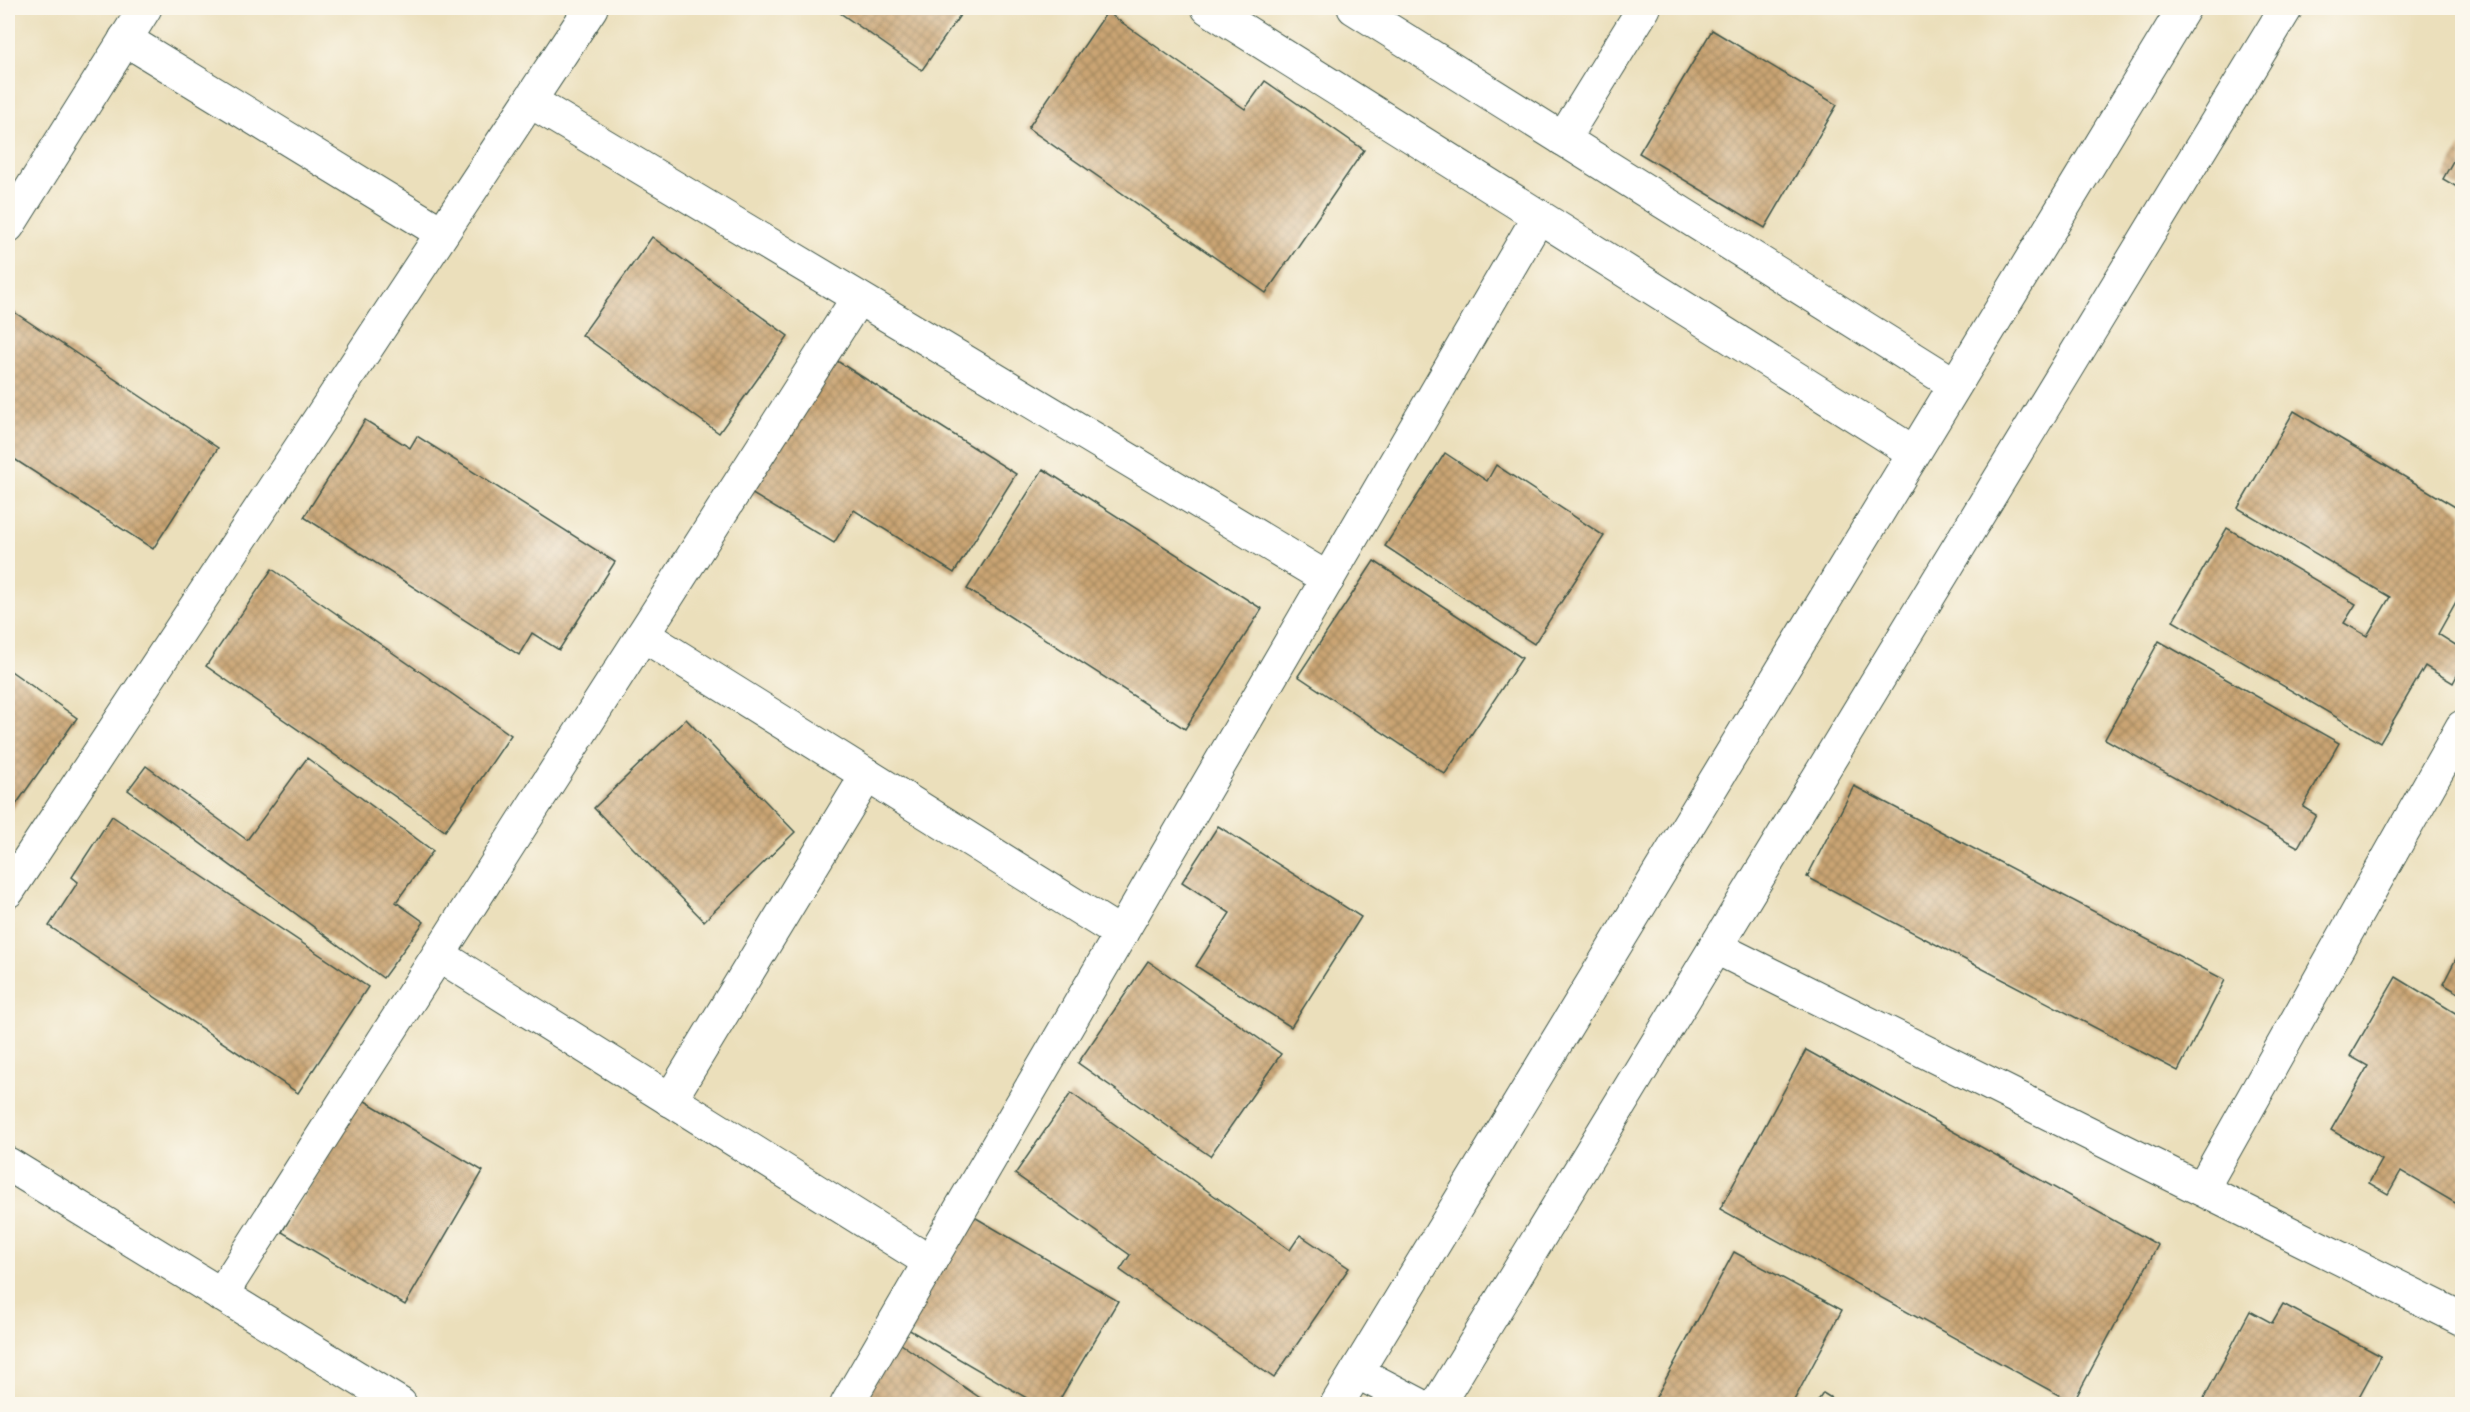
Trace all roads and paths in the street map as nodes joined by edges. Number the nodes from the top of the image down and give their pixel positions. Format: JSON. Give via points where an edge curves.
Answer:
{"nodes":[{"id":1,"x":145,"y":8,"type":"edge"},
{"id":2,"x":591,"y":8,"type":"edge"},
{"id":3,"x":1208,"y":8,"type":"edge"},
{"id":4,"x":1354,"y":8,"type":"edge"},
{"id":5,"x":1644,"y":8,"type":"edge"},
{"id":6,"x":2184,"y":8,"type":"edge"},
{"id":7,"x":2286,"y":8,"type":"edge"},
{"id":8,"x":125,"y":39,"type":"junction"},
{"id":9,"x":530,"y":100,"type":"junction"},
{"id":10,"x":1563,"y":139,"type":"junction"},
{"id":11,"x":1539,"y":216,"type":"junction"},
{"id":12,"x":8,"y":226,"type":"edge"},
{"id":13,"x":442,"y":233,"type":"junction"},
{"id":14,"x":858,"y":298,"type":"junction"},
{"id":15,"x":1953,"y":384,"type":"junction"},
{"id":16,"x":1913,"y":452,"type":"junction"},
{"id":17,"x":1328,"y":579,"type":"junction"},
{"id":18,"x":643,"y":635,"type":"junction"},
{"id":19,"x":2463,"y":727,"type":"edge"},
{"id":20,"x":867,"y":776,"type":"junction"},
{"id":21,"x":8,"y":891,"type":"edge"},
{"id":22,"x":1121,"y":934,"type":"junction"},
{"id":23,"x":1715,"y":948,"type":"junction"},
{"id":24,"x":439,"y":955,"type":"junction"},
{"id":25,"x":670,"y":1100,"type":"junction"},
{"id":26,"x":8,"y":1164,"type":"edge"},
{"id":27,"x":2202,"y":1189,"type":"junction"},
{"id":28,"x":930,"y":1262,"type":"junction"},
{"id":29,"x":222,"y":1295,"type":"junction"},
{"id":30,"x":2463,"y":1319,"type":"edge"},
{"id":31,"x":1357,"y":1372,"type":"junction"},
{"id":32,"x":400,"y":1404,"type":"edge"},
{"id":33,"x":847,"y":1404,"type":"edge"},
{"id":34,"x":1337,"y":1404,"type":"edge"},
{"id":35,"x":1418,"y":1404,"type":"edge"},
{"id":36,"x":1438,"y":1404,"type":"edge"}],
"edges":[{"from":1,"to":8,"type":"street"},
{"from":2,"to":9,"type":"street"},
{"from":3,"to":11,"type":"street"},
{"from":4,"to":10,"type":"street"},
{"from":5,"to":10,"type":"street"},
{"from":6,"to":15,"type":"street"},
{"from":7,"to":23,"type":"street"},
{"from":8,"to":12,"type":"street"},
{"from":8,"to":13,"type":"street"},
{"from":9,"to":13,"type":"street"},
{"from":9,"to":14,"type":"street"},
{"from":10,"to":15,"type":"street"},
{"from":11,"to":16,"type":"street"},
{"from":11,"to":17,"type":"street"},
{"from":13,"to":21,"type":"street"},
{"from":14,"to":17,"type":"street"},
{"from":14,"to":18,"type":"street"},
{"from":15,"to":16,"type":"street"},
{"from":16,"to":31,"type":"street"},
{"from":17,"to":22,"type":"street"},
{"from":18,"to":20,"type":"street"},
{"from":18,"to":24,"type":"street"},
{"from":19,"to":27,"type":"street"},
{"from":20,"to":22,"type":"street"},
{"from":20,"to":25,"type":"street"},
{"from":22,"to":28,"type":"street"},
{"from":23,"to":27,"type":"street"},
{"from":23,"to":36,"type":"street"},
{"from":24,"to":25,"type":"street"},
{"from":24,"to":29,"type":"street"},
{"from":25,"to":28,"type":"street"},
{"from":26,"to":29,"type":"street"},
{"from":27,"to":30,"type":"street"},
{"from":28,"to":33,"type":"street"},
{"from":29,"to":32,"type":"street"},
{"from":31,"to":34,"type":"street"},
{"from":31,"to":35,"type":"street"}]}
